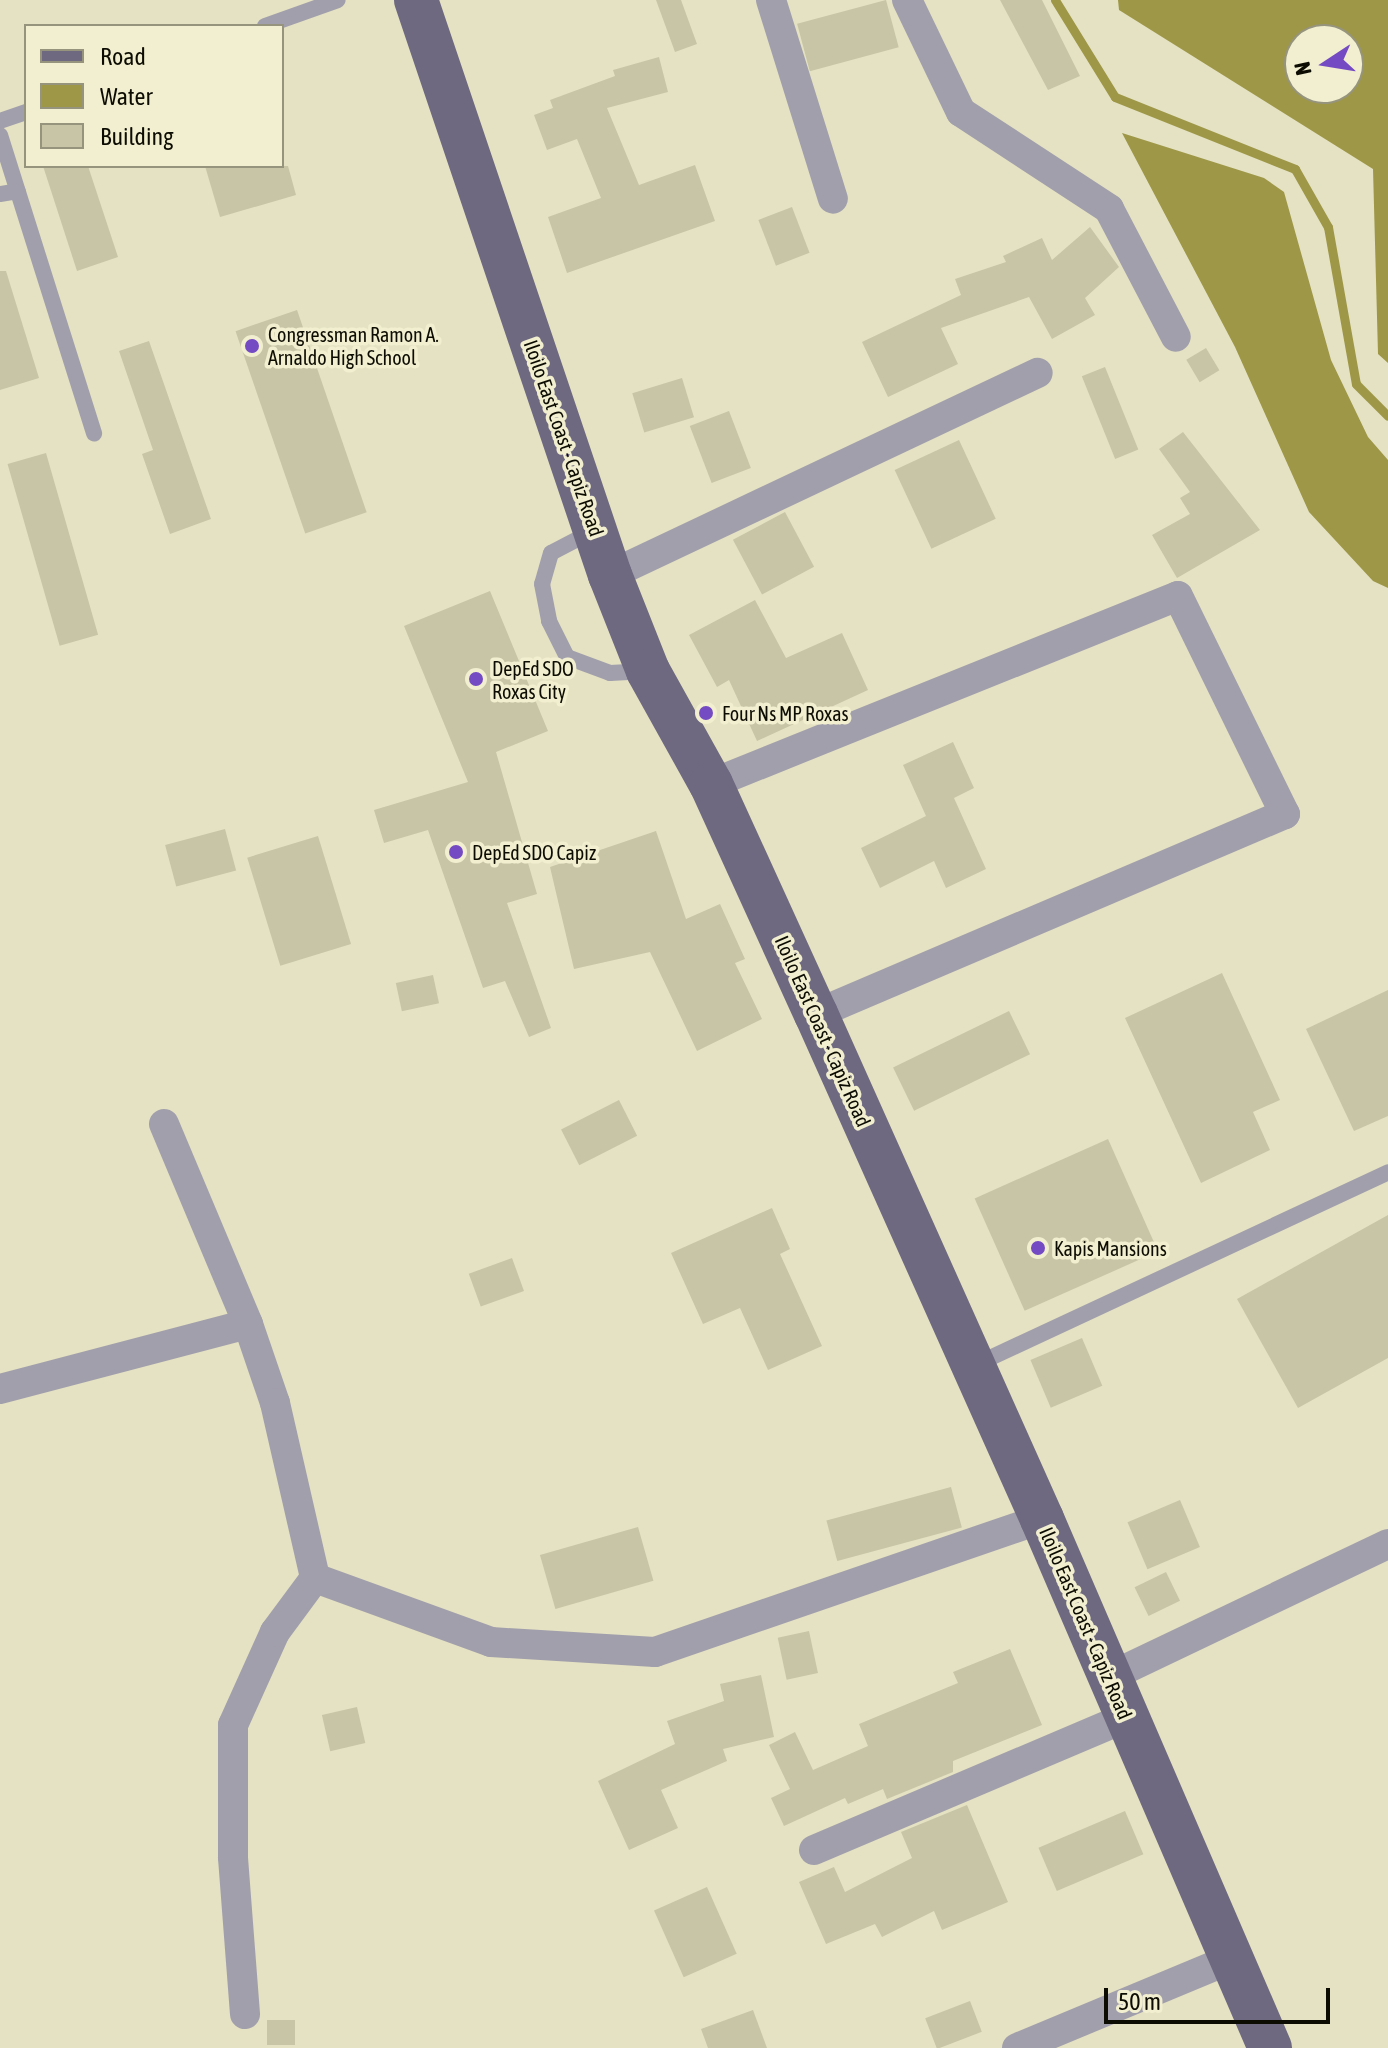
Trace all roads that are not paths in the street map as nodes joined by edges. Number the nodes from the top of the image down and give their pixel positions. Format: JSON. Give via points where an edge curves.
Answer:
{"nodes":[{"id":1,"x":338,"y":0,"type":"edge"},
{"id":2,"x":416,"y":0,"type":"edge"},
{"id":3,"x":771,"y":0,"type":"edge"},
{"id":4,"x":907,"y":0,"type":"edge"},
{"id":5,"x":271,"y":24,"type":"edge"},
{"id":6,"x":24,"y":113,"type":"edge"},
{"id":7,"x":0,"y":121,"type":"edge"},
{"id":8,"x":0,"y":135,"type":"edge"},
{"id":9,"x":18,"y":191,"type":"junction"},
{"id":10,"x":0,"y":194,"type":"edge"},
{"id":11,"x":833,"y":199,"type":"dead end"},
{"id":12,"x":1176,"y":337,"type":"dead end"},
{"id":13,"x":1038,"y":373,"type":"dead end"},
{"id":14,"x":94,"y":434,"type":"dead end"},
{"id":15,"x":595,"y":530,"type":"junction"},
{"id":16,"x":610,"y":575,"type":"junction"},
{"id":17,"x":648,"y":671,"type":"junction"},
{"id":18,"x":711,"y":784,"type":"junction"},
{"id":19,"x":816,"y":1014,"type":"junction"},
{"id":20,"x":164,"y":1124,"type":"dead end"},
{"id":21,"x":1388,"y":1172,"type":"edge"},
{"id":22,"x":248,"y":1324,"type":"junction"},
{"id":23,"x":973,"y":1366,"type":"junction"},
{"id":24,"x":0,"y":1389,"type":"edge"},
{"id":25,"x":1042,"y":1519,"type":"junction"},
{"id":26,"x":1388,"y":1544,"type":"edge"},
{"id":27,"x":315,"y":1578,"type":"junction"},
{"id":28,"x":1109,"y":1677,"type":"junction"},
{"id":29,"x":1127,"y":1717,"type":"junction"},
{"id":30,"x":814,"y":1850,"type":"dead end"},
{"id":31,"x":1231,"y":1959,"type":"junction"},
{"id":32,"x":245,"y":2014,"type":"dead end"},
{"id":33,"x":1017,"y":2048,"type":"edge"},
{"id":34,"x":1270,"y":2048,"type":"edge"}],
"edges":[{"from":1,"to":5,"type":"lane"},
{"from":2,"to":15,"type":"main road","name":"Iloilo East Coast - Capiz Road"},
{"from":3,"to":11,"type":"street"},
{"from":4,"to":12,"type":"street","via":[[961,112],[1109,209]]},
{"from":6,"to":7,"type":"lane"},
{"from":8,"to":9,"type":"lane"},
{"from":9,"to":10,"type":"lane"},
{"from":9,"to":14,"type":"lane"},
{"from":13,"to":16,"type":"street"},
{"from":15,"to":16,"type":"main road","name":"Iloilo East Coast - Capiz Road"},
{"from":15,"to":17,"type":"lane","via":[[551,553],[542,584],[549,621],[567,657],[610,673]]},
{"from":16,"to":17,"type":"main road","name":"Iloilo East Coast - Capiz Road"},
{"from":17,"to":18,"type":"main road","name":"Iloilo East Coast - Capiz Road"},
{"from":18,"to":19,"type":"main road","name":"Iloilo East Coast - Capiz Road"},
{"from":18,"to":19,"type":"street","via":[[1178,596],[1285,814]]},
{"from":19,"to":23,"type":"main road","name":"Iloilo East Coast - Capiz Road"},
{"from":20,"to":22,"type":"street"},
{"from":21,"to":23,"type":"lane"},
{"from":22,"to":24,"type":"street"},
{"from":22,"to":27,"type":"street","via":[[275,1403]]},
{"from":23,"to":25,"type":"main road","name":"Iloilo East Coast - Capiz Road"},
{"from":25,"to":27,"type":"street","via":[[655,1652],[491,1642]]},
{"from":25,"to":28,"type":"main road","name":"Iloilo East Coast - Capiz Road"},
{"from":26,"to":28,"type":"street"},
{"from":27,"to":32,"type":"street","via":[[275,1632],[233,1725],[233,1857]]},
{"from":28,"to":29,"type":"main road","name":"Iloilo East Coast - Capiz Road"},
{"from":29,"to":30,"type":"street"},
{"from":29,"to":31,"type":"main road","name":"Iloilo East Coast - Capiz Road"},
{"from":31,"to":33,"type":"street"},
{"from":31,"to":34,"type":"main road","name":"Iloilo East Coast - Capiz Road"}]}
